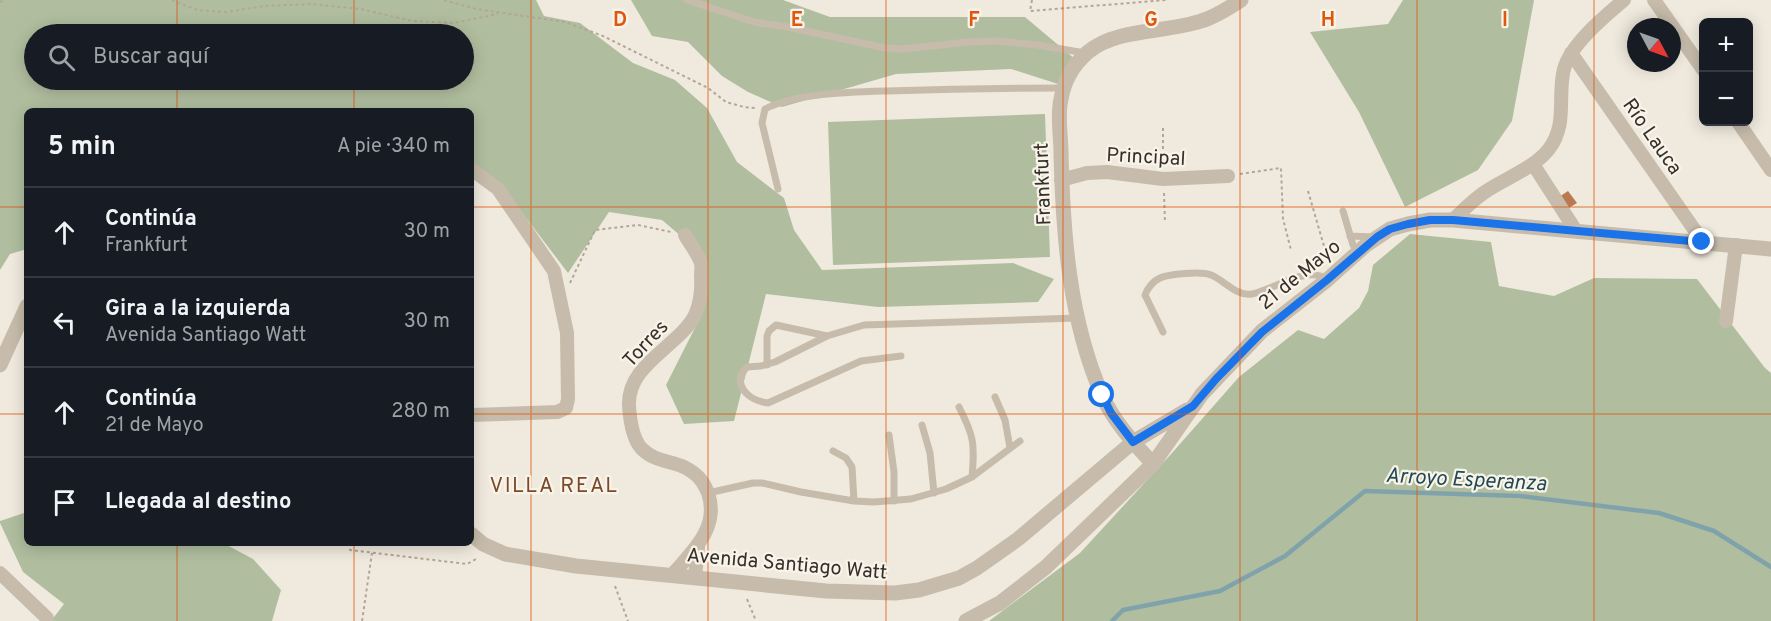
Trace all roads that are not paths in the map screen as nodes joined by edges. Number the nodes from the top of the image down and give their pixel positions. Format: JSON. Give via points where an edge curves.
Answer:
{"nodes":[{"id":1,"x":687,"y":0,"type":"edge"},
{"id":2,"x":1241,"y":0,"type":"edge"},
{"id":3,"x":1624,"y":0,"type":"edge"},
{"id":4,"x":1654,"y":0,"type":"edge"},
{"id":5,"x":1086,"y":53,"type":"junction"},
{"id":6,"x":1571,"y":53,"type":"junction"},
{"id":7,"x":1699,"y":64,"type":"edge"},
{"id":8,"x":1063,"y":88,"type":"junction"},
{"id":9,"x":1741,"y":126,"type":"edge"},
{"id":10,"x":1533,"y":164,"type":"junction"},
{"id":11,"x":1771,"y":170,"type":"edge"},
{"id":12,"x":474,"y":171,"type":"edge"},
{"id":13,"x":1228,"y":176,"type":"road end"},
{"id":14,"x":1061,"y":180,"type":"junction"},
{"id":15,"x":778,"y":189,"type":"dead end"},
{"id":16,"x":1343,"y":211,"type":"dead end"},
{"id":17,"x":1453,"y":220,"type":"junction"},
{"id":18,"x":1576,"y":231,"type":"junction"},
{"id":19,"x":685,"y":235,"type":"road end"},
{"id":20,"x":1350,"y":236,"type":"junction"},
{"id":21,"x":1377,"y":237,"type":"junction"},
{"id":22,"x":1702,"y":242,"type":"junction"},
{"id":23,"x":1353,"y":244,"type":"dead end"},
{"id":24,"x":1736,"y":245,"type":"junction"},
{"id":25,"x":1771,"y":249,"type":"edge"},
{"id":26,"x":1330,"y":278,"type":"junction"},
{"id":27,"x":24,"y":312,"type":"edge"},
{"id":28,"x":1077,"y":318,"type":"junction"},
{"id":29,"x":1726,"y":321,"type":"dead end"},
{"id":30,"x":1163,"y":332,"type":"dead end"},
{"id":31,"x":827,"y":336,"type":"junction"},
{"id":32,"x":901,"y":356,"type":"dead end"},
{"id":33,"x":0,"y":364,"type":"edge"},
{"id":34,"x":767,"y":365,"type":"junction"},
{"id":35,"x":995,"y":397,"type":"dead end"},
{"id":36,"x":1193,"y":406,"type":"junction"},
{"id":37,"x":959,"y":407,"type":"dead end"},
{"id":38,"x":474,"y":415,"type":"edge"},
{"id":39,"x":922,"y":424,"type":"dead end"},
{"id":40,"x":889,"y":435,"type":"dead end"},
{"id":41,"x":1020,"y":441,"type":"dead end"},
{"id":42,"x":1133,"y":442,"type":"junction"},
{"id":43,"x":1010,"y":448,"type":"junction"},
{"id":44,"x":833,"y":451,"type":"dead end"},
{"id":45,"x":1154,"y":464,"type":"junction"},
{"id":46,"x":972,"y":477,"type":"junction"},
{"id":47,"x":708,"y":493,"type":"junction"},
{"id":48,"x":934,"y":493,"type":"junction"},
{"id":49,"x":854,"y":501,"type":"junction"},
{"id":50,"x":894,"y":501,"type":"junction"},
{"id":51,"x":474,"y":536,"type":"edge"},
{"id":52,"x":698,"y":547,"type":"junction"},
{"id":53,"x":0,"y":573,"type":"edge"},
{"id":54,"x":672,"y":575,"type":"junction"},
{"id":55,"x":695,"y":577,"type":"junction"},
{"id":56,"x":47,"y":618,"type":"dead end"},
{"id":57,"x":966,"y":621,"type":"edge"}],
"edges":[{"from":1,"to":5,"type":"lane","via":[[754,22],[885,48],[996,41]]},
{"from":2,"to":5,"type":"street","name":"Frankfurt","via":[[1202,21],[1112,39]]},
{"from":3,"to":6,"type":"street"},
{"from":4,"to":7,"type":"street"},
{"from":5,"to":8,"type":"street","name":"Frankfurt"},
{"from":6,"to":10,"type":"street","via":[[1564,70],[1560,129],[1548,151]]},
{"from":6,"to":22,"type":"street","name":"Río Lauca"},
{"from":8,"to":14,"type":"street","name":"Frankfurt"},
{"from":8,"to":15,"type":"lane","via":[[845,93],[780,102],[765,109],[762,123]]},
{"from":9,"to":11,"type":"street"},
{"from":10,"to":17,"type":"street","via":[[1488,190]]},
{"from":10,"to":18,"type":"street"},
{"from":12,"to":38,"type":"street","via":[[498,189],[554,271],[567,333],[568,399],[566,408],[557,412]]},
{"from":13,"to":14,"type":"street","name":"Principal","via":[[1163,179],[1107,172]]},
{"from":14,"to":28,"type":"street","name":"Frankfurt"},
{"from":16,"to":20,"type":"lane"},
{"from":17,"to":18,"type":"street","name":"21 de Mayo"},
{"from":17,"to":21,"type":"street","name":"21 de Mayo","via":[[1408,224]]},
{"from":18,"to":22,"type":"street","name":"21 de Mayo"},
{"from":19,"to":47,"type":"street","name":"Torres","via":[[700,262],[702,288],[694,316],[634,380],[629,406],[641,448],[655,458],[696,474]]},
{"from":20,"to":21,"type":"lane"},
{"from":20,"to":23,"type":"lane"},
{"from":21,"to":26,"type":"street","name":"21 de Mayo"},
{"from":22,"to":24,"type":"street","name":"21 de Mayo"},
{"from":24,"to":25,"type":"street","name":"21 de Mayo"},
{"from":24,"to":29,"type":"street"},
{"from":26,"to":30,"type":"lane","via":[[1308,274],[1250,295],[1210,274],[1160,278],[1145,295]]},
{"from":26,"to":36,"type":"street","name":"21 de Mayo","via":[[1262,332]]},
{"from":27,"to":33,"type":"street"},
{"from":28,"to":31,"type":"lane","via":[[864,324]]},
{"from":28,"to":42,"type":"street","name":"Frankfurt","via":[[1102,395]]},
{"from":31,"to":34,"type":"lane"},
{"from":31,"to":34,"type":"lane","via":[[776,325],[767,336]]},
{"from":32,"to":34,"type":"lane","via":[[861,361],[768,403],[758,402],[744,391],[741,375],[747,367]]},
{"from":35,"to":43,"type":"lane","via":[[1005,420]]},
{"from":36,"to":42,"type":"street","name":"Avenida Santiago Watt"},
{"from":36,"to":45,"type":"street","name":"21 de Mayo"},
{"from":37,"to":46,"type":"lane","via":[[970,428],[974,450]]},
{"from":39,"to":48,"type":"lane"},
{"from":40,"to":50,"type":"lane"},
{"from":41,"to":43,"type":"lane"},
{"from":42,"to":45,"type":"street","name":"Frankfurt"},
{"from":42,"to":55,"type":"street","name":"Avenida Santiago Watt","via":[[1018,539],[977,568],[941,585],[895,593],[826,591]]},
{"from":43,"to":46,"type":"lane"},
{"from":44,"to":49,"type":"lane","via":[[846,458],[852,467]]},
{"from":45,"to":57,"type":"street","name":"21 de Mayo","via":[[1046,567],[1000,603]]},
{"from":46,"to":48,"type":"lane"},
{"from":47,"to":49,"type":"lane","via":[[762,483]]},
{"from":47,"to":52,"type":"street","via":[[711,518]]},
{"from":48,"to":50,"type":"lane"},
{"from":49,"to":50,"type":"lane"},
{"from":51,"to":54,"type":"street","name":"Avenida Santiago Watt","via":[[505,554]]},
{"from":52,"to":54,"type":"street"},
{"from":52,"to":55,"type":"street"},
{"from":53,"to":56,"type":"street"},
{"from":54,"to":55,"type":"street","name":"Avenida Santiago Watt"}]}
